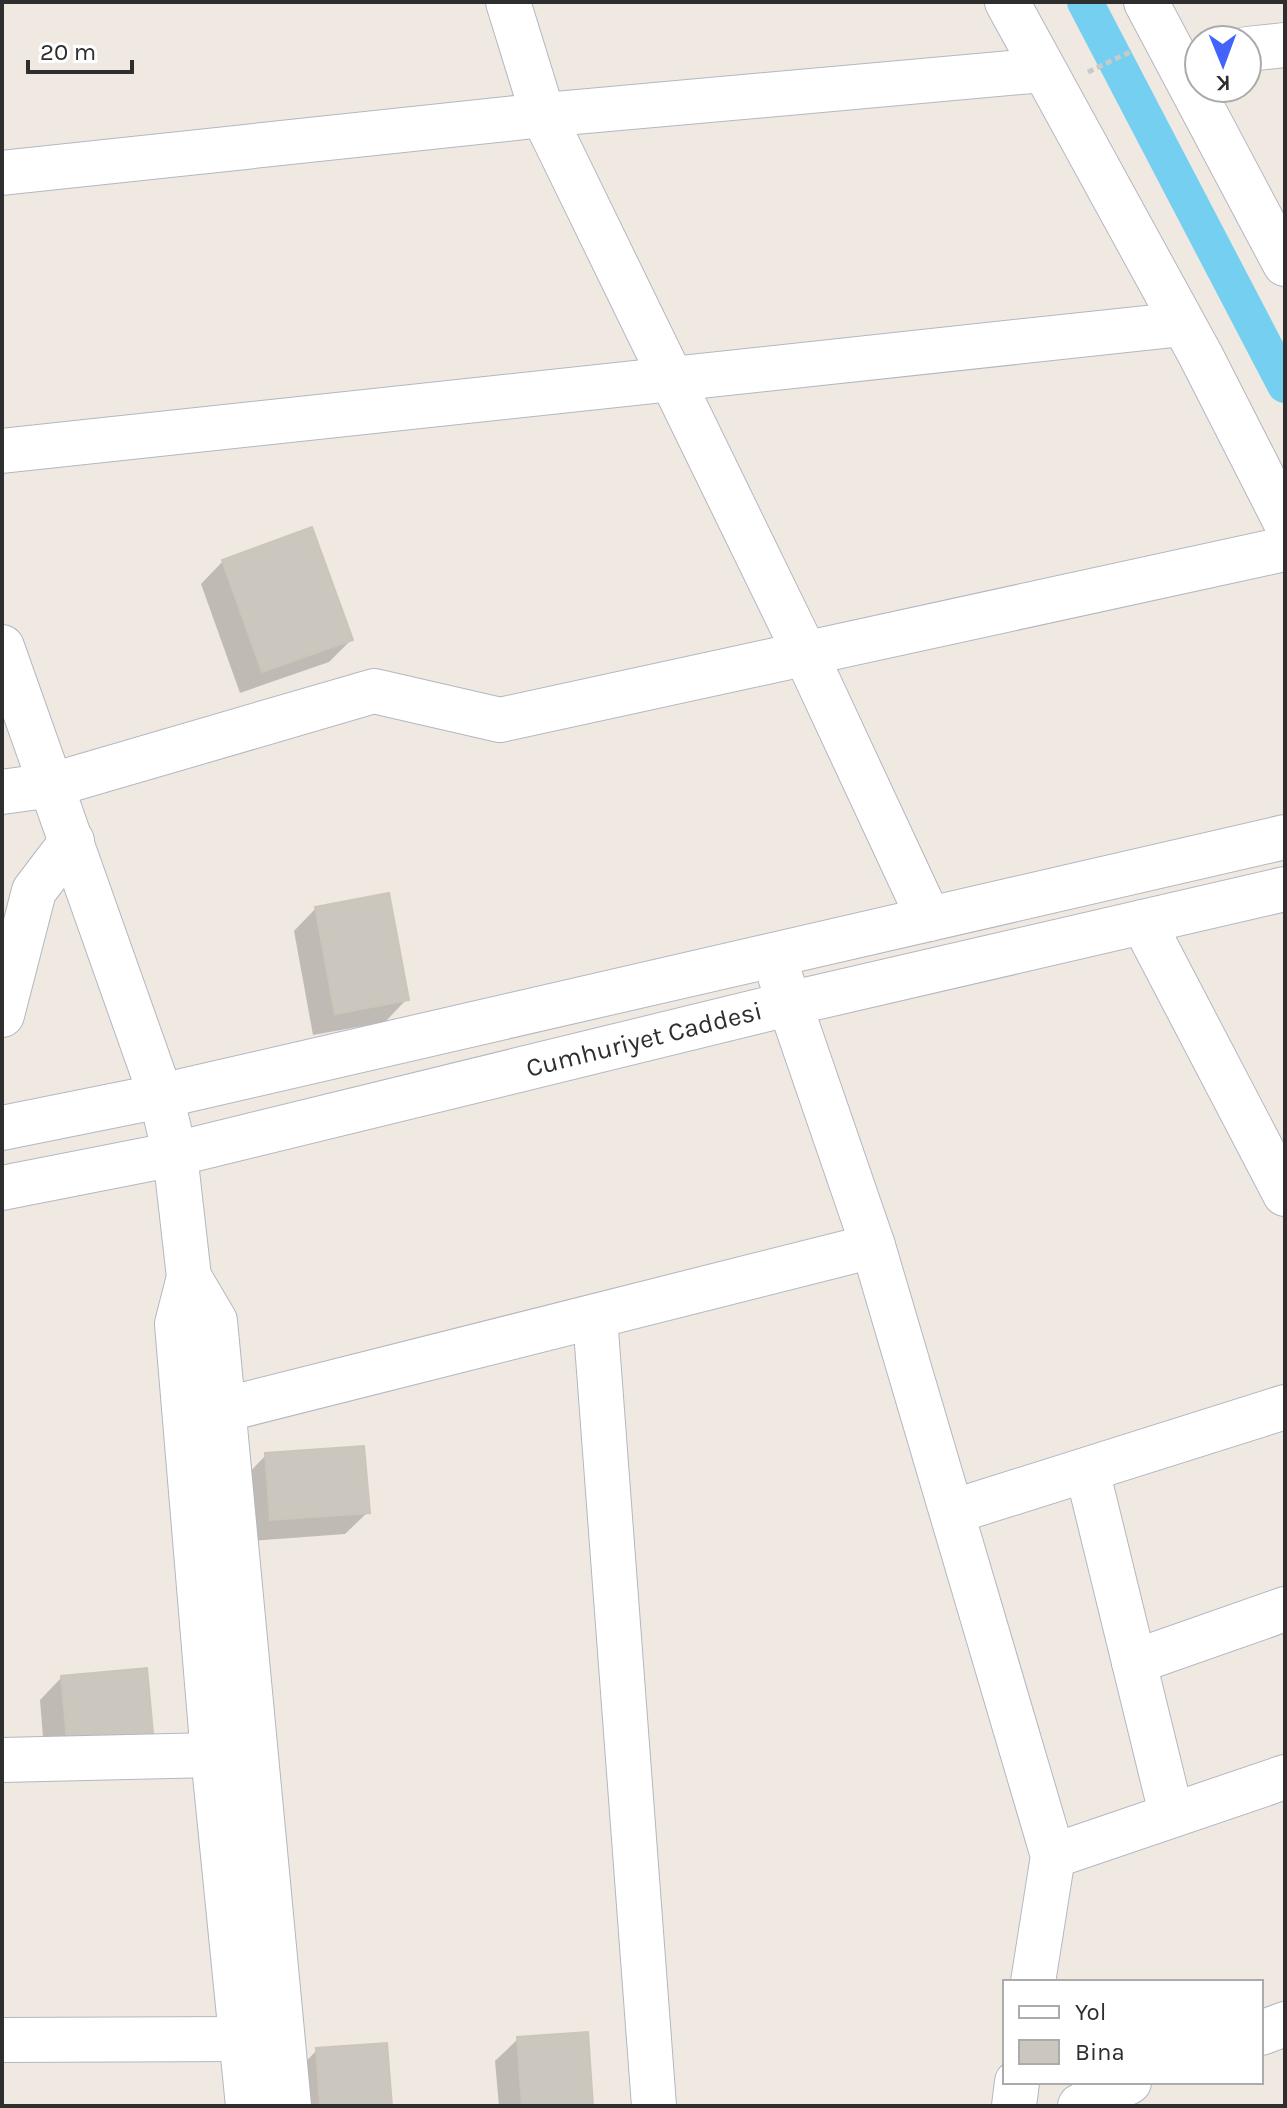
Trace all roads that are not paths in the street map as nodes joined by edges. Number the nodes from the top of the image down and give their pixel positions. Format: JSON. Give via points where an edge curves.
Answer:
{"nodes":[{"id":1,"x":508,"y":2,"type":"edge"},
{"id":2,"x":1007,"y":2,"type":"edge"},
{"id":3,"x":1146,"y":2,"type":"edge"},
{"id":4,"x":1285,"y":45,"type":"edge"},
{"id":5,"x":1263,"y":47,"type":"edge"},
{"id":6,"x":1183,"y":52,"type":"edge"},
{"id":7,"x":1043,"y":70,"type":"junction"},
{"id":8,"x":1209,"y":104,"type":"edge"},
{"id":9,"x":543,"y":115,"type":"junction"},
{"id":10,"x":2,"y":173,"type":"edge"},
{"id":11,"x":1285,"y":264,"type":"edge"},
{"id":12,"x":1183,"y":324,"type":"junction"},
{"id":13,"x":672,"y":377,"type":"junction"},
{"id":14,"x":2,"y":451,"type":"edge"},
{"id":15,"x":1285,"y":521,"type":"edge"},
{"id":16,"x":1285,"y":549,"type":"edge"},
{"id":17,"x":2,"y":647,"type":"edge"},
{"id":18,"x":806,"y":655,"type":"junction"},
{"id":19,"x":52,"y":785,"type":"junction"},
{"id":20,"x":2,"y":792,"type":"edge"},
{"id":21,"x":1285,"y":837,"type":"edge"},
{"id":22,"x":72,"y":841,"type":"junction"},
{"id":23,"x":1285,"y":889,"type":"edge"},
{"id":24,"x":929,"y":919,"type":"junction"},
{"id":25,"x":1143,"y":922,"type":"junction"},
{"id":26,"x":775,"y":955,"type":"junction"},
{"id":27,"x":788,"y":1004,"type":"junction"},
{"id":28,"x":2,"y":1015,"type":"edge"},
{"id":29,"x":161,"y":1096,"type":"junction"},
{"id":30,"x":2,"y":1128,"type":"edge"},
{"id":31,"x":175,"y":1154,"type":"junction"},
{"id":32,"x":2,"y":1188,"type":"edge"},
{"id":33,"x":1285,"y":1194,"type":"edge"},
{"id":34,"x":873,"y":1246,"type":"junction"},
{"id":35,"x":189,"y":1277,"type":"junction"},
{"id":36,"x":595,"y":1317,"type":"junction"},
{"id":37,"x":1285,"y":1407,"type":"edge"},
{"id":38,"x":223,"y":1410,"type":"junction"},
{"id":39,"x":1087,"y":1470,"type":"junction"},
{"id":40,"x":952,"y":1512,"type":"junction"},
{"id":41,"x":1285,"y":1609,"type":"edge"},
{"id":42,"x":1134,"y":1662,"type":"junction"},
{"id":43,"x":213,"y":1755,"type":"junction"},
{"id":44,"x":2,"y":1760,"type":"edge"},
{"id":45,"x":1285,"y":1777,"type":"edge"},
{"id":46,"x":1169,"y":1805,"type":"dead end"},
{"id":47,"x":1053,"y":1856,"type":"junction"},
{"id":48,"x":1033,"y":1980,"type":"edge"},
{"id":49,"x":1285,"y":2024,"type":"edge"},
{"id":50,"x":1263,"y":2032,"type":"edge"},
{"id":51,"x":242,"y":2039,"type":"junction"},
{"id":52,"x":2,"y":2040,"type":"edge"},
{"id":53,"x":1017,"y":2084,"type":"edge"},
{"id":54,"x":1125,"y":2084,"type":"edge"},
{"id":55,"x":248,"y":2106,"type":"edge"},
{"id":56,"x":289,"y":2106,"type":"edge"},
{"id":57,"x":654,"y":2106,"type":"edge"},
{"id":58,"x":1014,"y":2106,"type":"edge"},
{"id":59,"x":1080,"y":2106,"type":"edge"}],
"edges":[{"from":1,"to":9,"type":"street"},
{"from":2,"to":7,"type":"street"},
{"from":3,"to":6,"type":"street"},
{"from":4,"to":5,"type":"street"},
{"from":7,"to":9,"type":"street"},
{"from":7,"to":12,"type":"street"},
{"from":8,"to":11,"type":"street"},
{"from":9,"to":10,"type":"street"},
{"from":9,"to":13,"type":"street"},
{"from":12,"to":13,"type":"street"},
{"from":12,"to":15,"type":"street"},
{"from":13,"to":14,"type":"street"},
{"from":13,"to":18,"type":"street"},
{"from":16,"to":18,"type":"street"},
{"from":17,"to":19,"type":"street"},
{"from":18,"to":19,"type":"street","via":[[500,720],[374,691]]},
{"from":18,"to":24,"type":"street"},
{"from":19,"to":20,"type":"street"},
{"from":19,"to":22,"type":"street"},
{"from":21,"to":24,"type":"street","name":"Cumhuriyet Caddesi"},
{"from":22,"to":28,"type":"street","via":[[34,891]]},
{"from":22,"to":29,"type":"street"},
{"from":23,"to":25,"type":"street","name":"Cumhuriyet Caddesi"},
{"from":24,"to":26,"type":"street","name":"Cumhuriyet Caddesi"},
{"from":25,"to":27,"type":"street","name":"Cumhuriyet Caddesi"},
{"from":25,"to":33,"type":"street"},
{"from":26,"to":27,"type":"street"},
{"from":26,"to":29,"type":"street","name":"Cumhuriyet Caddesi"},
{"from":27,"to":31,"type":"street","name":"Cumhuriyet Caddesi"},
{"from":27,"to":34,"type":"street"},
{"from":29,"to":30,"type":"street","name":"Cumhuriyet Caddesi"},
{"from":29,"to":31,"type":"street"},
{"from":31,"to":32,"type":"street","name":"Cumhuriyet Caddesi"},
{"from":31,"to":35,"type":"street"},
{"from":34,"to":36,"type":"street"},
{"from":34,"to":40,"type":"street"},
{"from":35,"to":38,"type":"street","via":[[215,1321]]},
{"from":35,"to":43,"type":"street","via":[[177,1324]]},
{"from":36,"to":38,"type":"street"},
{"from":36,"to":57,"type":"street"},
{"from":37,"to":39,"type":"street"},
{"from":38,"to":56,"type":"street"},
{"from":39,"to":40,"type":"street"},
{"from":39,"to":42,"type":"street"},
{"from":40,"to":47,"type":"street"},
{"from":41,"to":42,"type":"street"},
{"from":42,"to":46,"type":"street"},
{"from":43,"to":44,"type":"street"},
{"from":43,"to":51,"type":"street"},
{"from":45,"to":47,"type":"street"},
{"from":47,"to":48,"type":"street"},
{"from":49,"to":50,"type":"street"},
{"from":51,"to":52,"type":"street"},
{"from":51,"to":55,"type":"street"},
{"from":53,"to":58,"type":"street"},
{"from":54,"to":59,"type":"street"}]}
